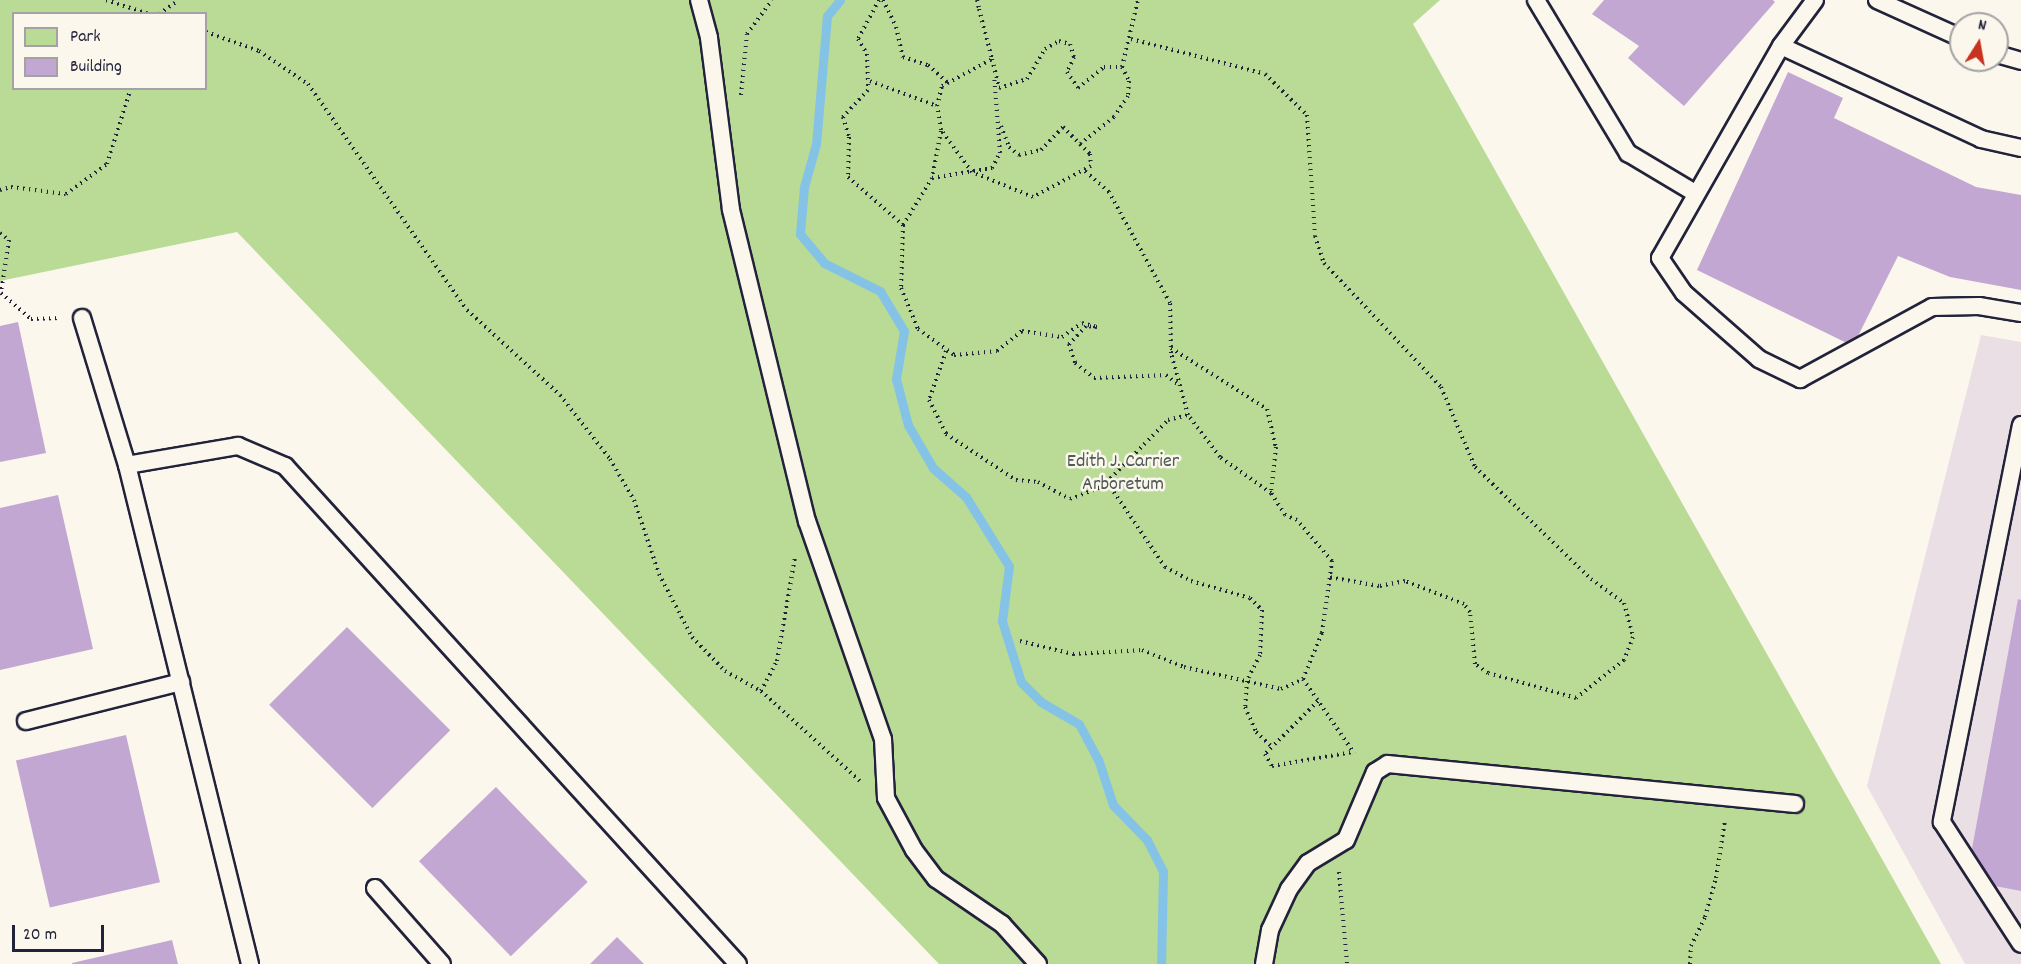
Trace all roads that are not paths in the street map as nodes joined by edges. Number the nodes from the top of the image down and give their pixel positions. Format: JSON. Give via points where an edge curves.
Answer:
{"nodes":[{"id":1,"x":699,"y":0,"type":"edge"},
{"id":2,"x":1536,"y":0,"type":"edge"},
{"id":3,"x":1815,"y":0,"type":"edge"},
{"id":4,"x":1877,"y":0,"type":"edge"},
{"id":5,"x":1949,"y":33,"type":"edge"},
{"id":6,"x":1781,"y":46,"type":"junction"},
{"id":7,"x":2021,"y":148,"type":"edge"},
{"id":8,"x":1695,"y":193,"type":"junction"},
{"id":9,"x":2021,"y":313,"type":"edge"},
{"id":10,"x":82,"y":318,"type":"road end"},
{"id":11,"x":2021,"y":424,"type":"edge"},
{"id":12,"x":127,"y":465,"type":"junction"},
{"id":13,"x":181,"y":682,"type":"junction"},
{"id":14,"x":26,"y":721,"type":"dead end"},
{"id":15,"x":1795,"y":804,"type":"dead end"},
{"id":16,"x":375,"y":888,"type":"dead end"},
{"id":17,"x":2021,"y":944,"type":"edge"},
{"id":18,"x":250,"y":964,"type":"edge"},
{"id":19,"x":442,"y":964,"type":"edge"},
{"id":20,"x":738,"y":964,"type":"edge"},
{"id":21,"x":1038,"y":964,"type":"edge"},
{"id":22,"x":1264,"y":964,"type":"edge"}],
"edges":[{"from":1,"to":21,"type":"lane","via":[[709,38],[731,210],[810,531],[883,739],[886,798],[914,850],[936,879],[1002,924]]},
{"from":2,"to":8,"type":"lane","via":[[1628,153]]},
{"from":3,"to":6,"type":"lane"},
{"from":4,"to":5,"type":"lane"},
{"from":6,"to":7,"type":"lane","via":[[1981,139]]},
{"from":6,"to":8,"type":"lane"},
{"from":8,"to":9,"type":"lane","via":[[1660,258],[1684,293],[1759,359],[1800,379],[1932,307],[1979,306]]},
{"from":10,"to":12,"type":"lane"},
{"from":11,"to":17,"type":"lane","via":[[1942,822]]},
{"from":12,"to":13,"type":"lane"},
{"from":12,"to":20,"type":"lane","via":[[238,446],[285,466]]},
{"from":13,"to":14,"type":"lane"},
{"from":13,"to":18,"type":"lane"},
{"from":15,"to":22,"type":"lane","via":[[1403,763],[1378,769],[1350,833],[1337,848],[1308,863],[1289,889],[1270,930]]},
{"from":16,"to":19,"type":"lane"}]}
